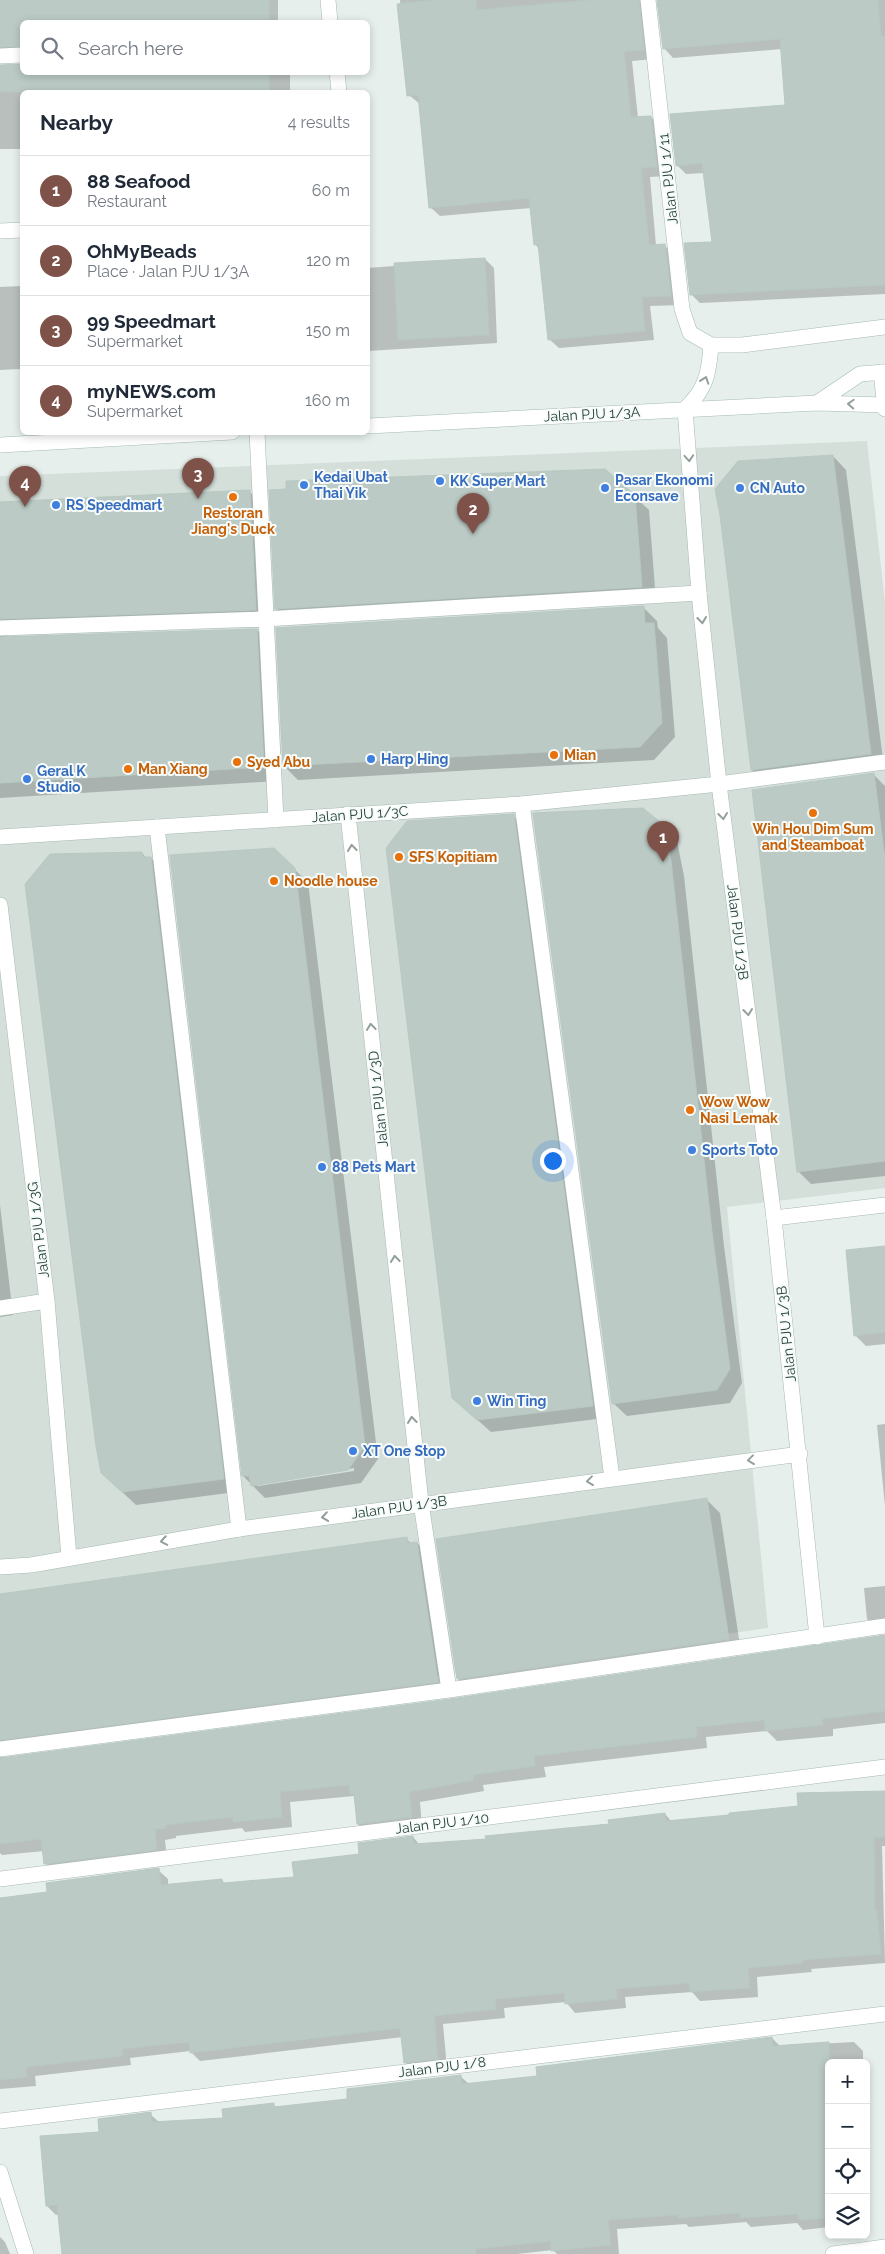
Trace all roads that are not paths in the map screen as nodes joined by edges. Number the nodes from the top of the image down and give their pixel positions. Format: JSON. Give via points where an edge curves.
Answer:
{"nodes":[{"id":1,"x":328,"y":0,"type":"edge"},
{"id":2,"x":648,"y":0,"type":"edge"},
{"id":3,"x":330,"y":20,"type":"edge"},
{"id":4,"x":20,"y":55,"type":"edge"},
{"id":5,"x":0,"y":56,"type":"edge"},
{"id":6,"x":336,"y":75,"type":"edge"},
{"id":7,"x":339,"y":90,"type":"edge"},
{"id":8,"x":20,"y":230,"type":"edge"},
{"id":9,"x":0,"y":231,"type":"edge"},
{"id":10,"x":885,"y":327,"type":"edge"},
{"id":11,"x":711,"y":345,"type":"junction"},
{"id":12,"x":883,"y":372,"type":"edge"},
{"id":13,"x":817,"y":403,"type":"junction"},
{"id":14,"x":885,"y":405,"type":"edge"},
{"id":15,"x":885,"y":409,"type":"edge"},
{"id":16,"x":685,"y":410,"type":"junction"},
{"id":17,"x":370,"y":426,"type":"edge"},
{"id":18,"x":178,"y":435,"type":"edge"},
{"id":19,"x":257,"y":435,"type":"edge"},
{"id":20,"x":0,"y":445,"type":"edge"},
{"id":21,"x":699,"y":593,"type":"junction"},
{"id":22,"x":265,"y":618,"type":"junction"},
{"id":23,"x":0,"y":628,"type":"edge"},
{"id":24,"x":885,"y":762,"type":"edge"},
{"id":25,"x":719,"y":784,"type":"junction"},
{"id":26,"x":522,"y":804,"type":"junction"},
{"id":27,"x":348,"y":814,"type":"junction"},
{"id":28,"x":276,"y":820,"type":"junction"},
{"id":29,"x":157,"y":827,"type":"junction"},
{"id":30,"x":0,"y":837,"type":"edge"},
{"id":31,"x":0,"y":905,"type":"edge"},
{"id":32,"x":885,"y":1206,"type":"edge"},
{"id":33,"x":774,"y":1218,"type":"junction"},
{"id":34,"x":47,"y":1301,"type":"junction"},
{"id":35,"x":0,"y":1308,"type":"edge"},
{"id":36,"x":800,"y":1454,"type":"junction"},
{"id":37,"x":612,"y":1478,"type":"junction"},
{"id":38,"x":420,"y":1504,"type":"junction"},
{"id":39,"x":238,"y":1529,"type":"junction"},
{"id":40,"x":69,"y":1557,"type":"junction"},
{"id":41,"x":0,"y":1567,"type":"edge"},
{"id":42,"x":885,"y":1626,"type":"edge"},
{"id":43,"x":817,"y":1637,"type":"junction"},
{"id":44,"x":449,"y":1690,"type":"junction"},
{"id":45,"x":0,"y":1749,"type":"edge"},
{"id":46,"x":885,"y":1768,"type":"edge"},
{"id":47,"x":0,"y":1879,"type":"edge"},
{"id":48,"x":885,"y":2014,"type":"edge"},
{"id":49,"x":0,"y":2121,"type":"edge"},
{"id":50,"x":0,"y":2172,"type":"edge"},
{"id":51,"x":885,"y":2247,"type":"edge"},
{"id":52,"x":26,"y":2254,"type":"edge"},
{"id":53,"x":833,"y":2254,"type":"edge"}],
"edges":[{"from":1,"to":3,"type":"street"},
{"from":2,"to":11,"type":"street","name":"Jalan PJU 1/11","via":[[682,310],[690,333]]},
{"from":4,"to":5,"type":"street"},
{"from":6,"to":7,"type":"street"},
{"from":8,"to":9,"type":"street"},
{"from":10,"to":11,"type":"street","via":[[742,345]]},
{"from":16,"to":11,"type":"street","one_way":true,"via":[[705,382]]},
{"from":12,"to":13,"type":"street","via":[[860,374]]},
{"from":12,"to":14,"type":"street"},
{"from":14,"to":13,"type":"street","name":"Jalan PJU 1/3A","one_way":true},
{"from":13,"to":16,"type":"street","name":"Jalan PJU 1/3A"},
{"from":14,"to":15,"type":"street"},
{"from":16,"to":17,"type":"street","name":"Jalan PJU 1/3A"},
{"from":16,"to":21,"type":"street","name":"Jalan PJU 1/3B","one_way":true},
{"from":18,"to":20,"type":"street"},
{"from":19,"to":22,"type":"street"},
{"from":21,"to":22,"type":"street"},
{"from":21,"to":25,"type":"street","name":"Jalan PJU 1/3B","one_way":true},
{"from":22,"to":23,"type":"street"},
{"from":22,"to":28,"type":"street"},
{"from":24,"to":25,"type":"street","name":"Jalan PJU 1/3C"},
{"from":25,"to":26,"type":"street","name":"Jalan PJU 1/3C"},
{"from":25,"to":33,"type":"street","name":"Jalan PJU 1/3B","one_way":true},
{"from":26,"to":27,"type":"street","name":"Jalan PJU 1/3C"},
{"from":26,"to":37,"type":"street"},
{"from":27,"to":28,"type":"street","name":"Jalan PJU 1/3C"},
{"from":38,"to":27,"type":"street","name":"Jalan PJU 1/3D","one_way":true},
{"from":28,"to":29,"type":"street","name":"Jalan PJU 1/3C"},
{"from":29,"to":30,"type":"street","name":"Jalan PJU 1/3C"},
{"from":29,"to":39,"type":"street"},
{"from":31,"to":34,"type":"street","name":"Jalan PJU 1/3G"},
{"from":32,"to":33,"type":"street"},
{"from":33,"to":36,"type":"street","name":"Jalan PJU 1/3B"},
{"from":34,"to":35,"type":"street"},
{"from":34,"to":40,"type":"street","name":"Jalan PJU 1/3G"},
{"from":36,"to":37,"type":"street","name":"Jalan PJU 1/3B","one_way":true},
{"from":36,"to":43,"type":"street","name":"Jalan PJU 1/3B"},
{"from":37,"to":38,"type":"street","name":"Jalan PJU 1/3B","one_way":true},
{"from":38,"to":39,"type":"street","name":"Jalan PJU 1/3B","one_way":true},
{"from":38,"to":44,"type":"street","name":"Jalan PJU 1/3D"},
{"from":39,"to":40,"type":"street","name":"Jalan PJU 1/3B","one_way":true},
{"from":40,"to":41,"type":"street","name":"Jalan PJU 1/3B"},
{"from":42,"to":43,"type":"street"},
{"from":43,"to":44,"type":"street"},
{"from":44,"to":45,"type":"street"},
{"from":46,"to":47,"type":"street","name":"Jalan PJU 1/10"},
{"from":48,"to":49,"type":"street","name":"Jalan PJU 1/8"},
{"from":50,"to":52,"type":"street"},
{"from":51,"to":53,"type":"street"}]}
